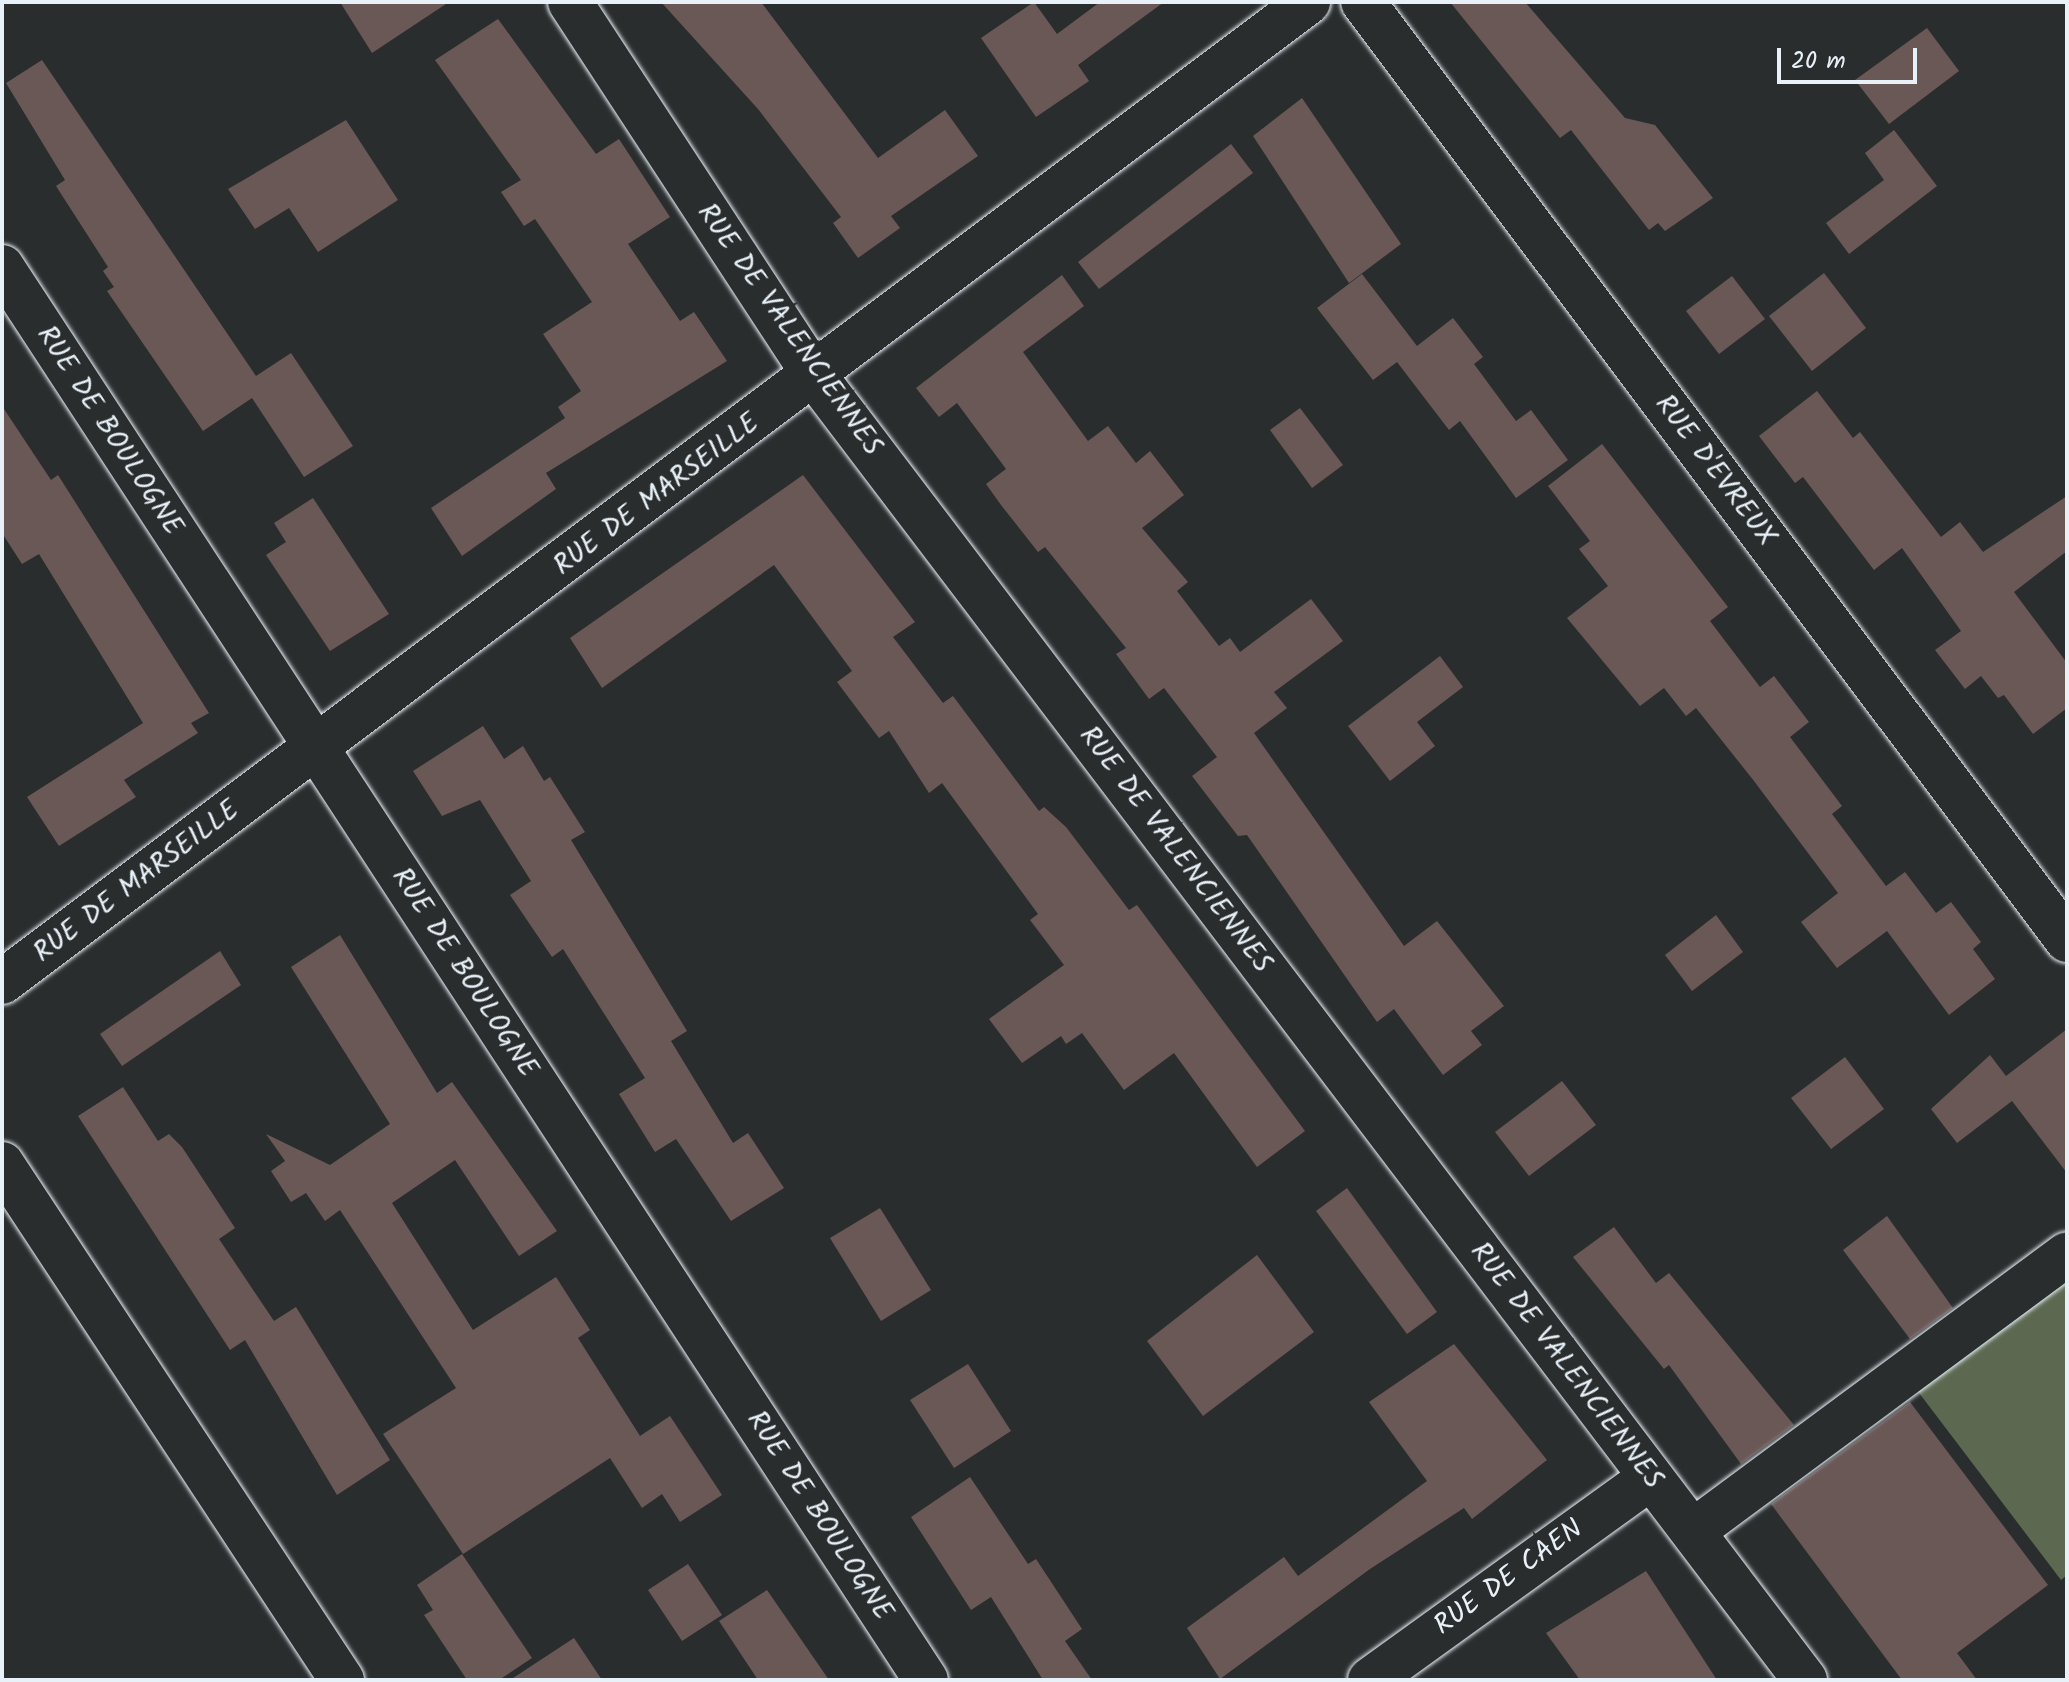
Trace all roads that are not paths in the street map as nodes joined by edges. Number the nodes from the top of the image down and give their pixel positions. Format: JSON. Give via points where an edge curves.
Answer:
{"nodes":[{"id":1,"x":570,"y":2,"type":"edge"},
{"id":2,"x":1308,"y":2,"type":"edge"},
{"id":3,"x":1363,"y":2,"type":"edge"},
{"id":4,"x":2,"y":267,"type":"edge"},
{"id":5,"x":815,"y":376,"type":"junction"},
{"id":6,"x":317,"y":750,"type":"junction"},
{"id":7,"x":2067,"y":940,"type":"edge"},
{"id":8,"x":2,"y":982,"type":"edge"},
{"id":9,"x":2,"y":1164,"type":"edge"},
{"id":10,"x":2067,"y":1254,"type":"edge"},
{"id":11,"x":1650,"y":1478,"type":"junction"},
{"id":12,"x":1693,"y":1531,"type":"junction"},
{"id":13,"x":342,"y":1680,"type":"edge"},
{"id":14,"x":926,"y":1680,"type":"edge"},
{"id":15,"x":1370,"y":1680,"type":"edge"},
{"id":16,"x":1805,"y":1680,"type":"edge"}],
"edges":[{"from":1,"to":5,"type":"street","name":"RUE DE VALENCIENNES"},
{"from":2,"to":5,"type":"street","name":"RUE DE MARSEILLE"},
{"from":3,"to":7,"type":"street","name":"RUE D'EVREUX"},
{"from":4,"to":6,"type":"street","name":"RUE DE BOULOGNE"},
{"from":5,"to":6,"type":"street","name":"RUE DE MARSEILLE"},
{"from":5,"to":11,"type":"street","name":"RUE DE VALENCIENNES"},
{"from":6,"to":8,"type":"street","name":"RUE DE MARSEILLE"},
{"from":6,"to":14,"type":"street","name":"RUE DE BOULOGNE"},
{"from":9,"to":13,"type":"street"},
{"from":10,"to":12,"type":"street"},
{"from":11,"to":12,"type":"street","name":"RUE DE VALENCIENNES"},
{"from":11,"to":15,"type":"street","name":"RUE DE CAEN"},
{"from":12,"to":16,"type":"street","name":"RUE DE VALENCIENNES"}]}
